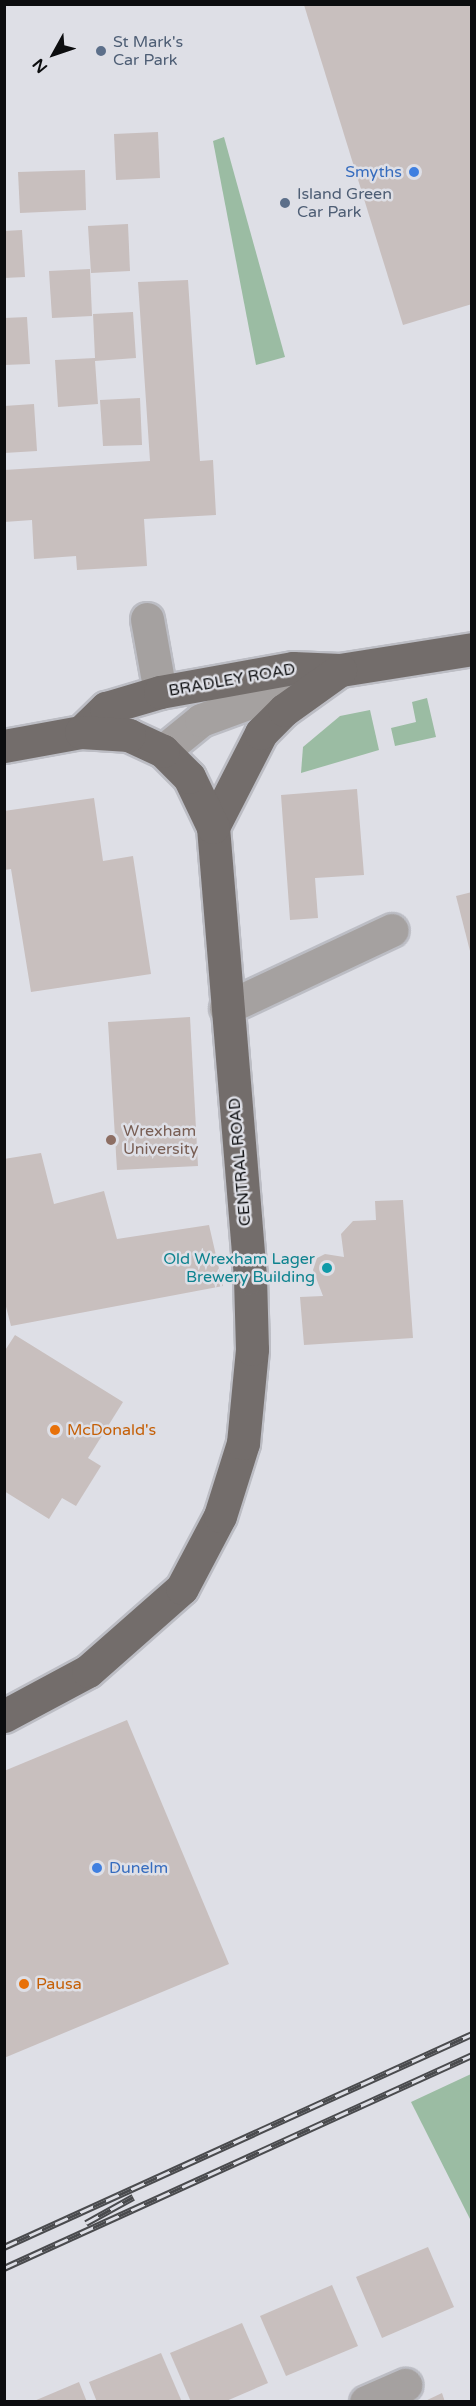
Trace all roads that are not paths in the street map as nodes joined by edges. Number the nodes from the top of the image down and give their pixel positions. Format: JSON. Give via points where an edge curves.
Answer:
{"nodes":[{"id":1,"x":147,"y":618,"type":"dead end"},
{"id":2,"x":471,"y":649,"type":"edge"},
{"id":3,"x":340,"y":670,"type":"junction"},
{"id":4,"x":160,"y":692,"type":"junction"},
{"id":5,"x":81,"y":732,"type":"junction"},
{"id":6,"x":4,"y":746,"type":"edge"},
{"id":7,"x":163,"y":752,"type":"junction"},
{"id":8,"x":213,"y":826,"type":"junction"},
{"id":9,"x":392,"y":930,"type":"dead end"},
{"id":10,"x":226,"y":1008,"type":"junction"},
{"id":11,"x":4,"y":1716,"type":"edge"},
{"id":12,"x":405,"y":2385,"type":"dead end"},
{"id":13,"x":366,"y":2402,"type":"edge"}],
"edges":[{"from":1,"to":4,"type":"street"},
{"from":2,"to":3,"type":"main road","name":"BRADLEY ROAD"},
{"from":3,"to":4,"type":"main road","name":"BRADLEY ROAD","via":[[293,668]]},
{"from":3,"to":7,"type":"street","via":[[272,690],[201,720]]},
{"from":3,"to":8,"type":"main road","via":[[284,710],[261,733]]},
{"from":4,"to":5,"type":"main road","name":"BRADLEY ROAD","via":[[106,708]]},
{"from":5,"to":6,"type":"main road"},
{"from":5,"to":7,"type":"main road","name":"CENTRAL ROAD","via":[[129,735]]},
{"from":7,"to":8,"type":"main road","name":"CENTRAL ROAD","via":[[189,777]]},
{"from":8,"to":10,"type":"main road","name":"CENTRAL ROAD"},
{"from":9,"to":10,"type":"street"},
{"from":10,"to":11,"type":"main road","name":"CENTRAL ROAD","via":[[250,1277],[252,1349],[243,1443],[220,1516],[182,1588],[113,1652],[42,1698]]},
{"from":12,"to":13,"type":"street"}]}
